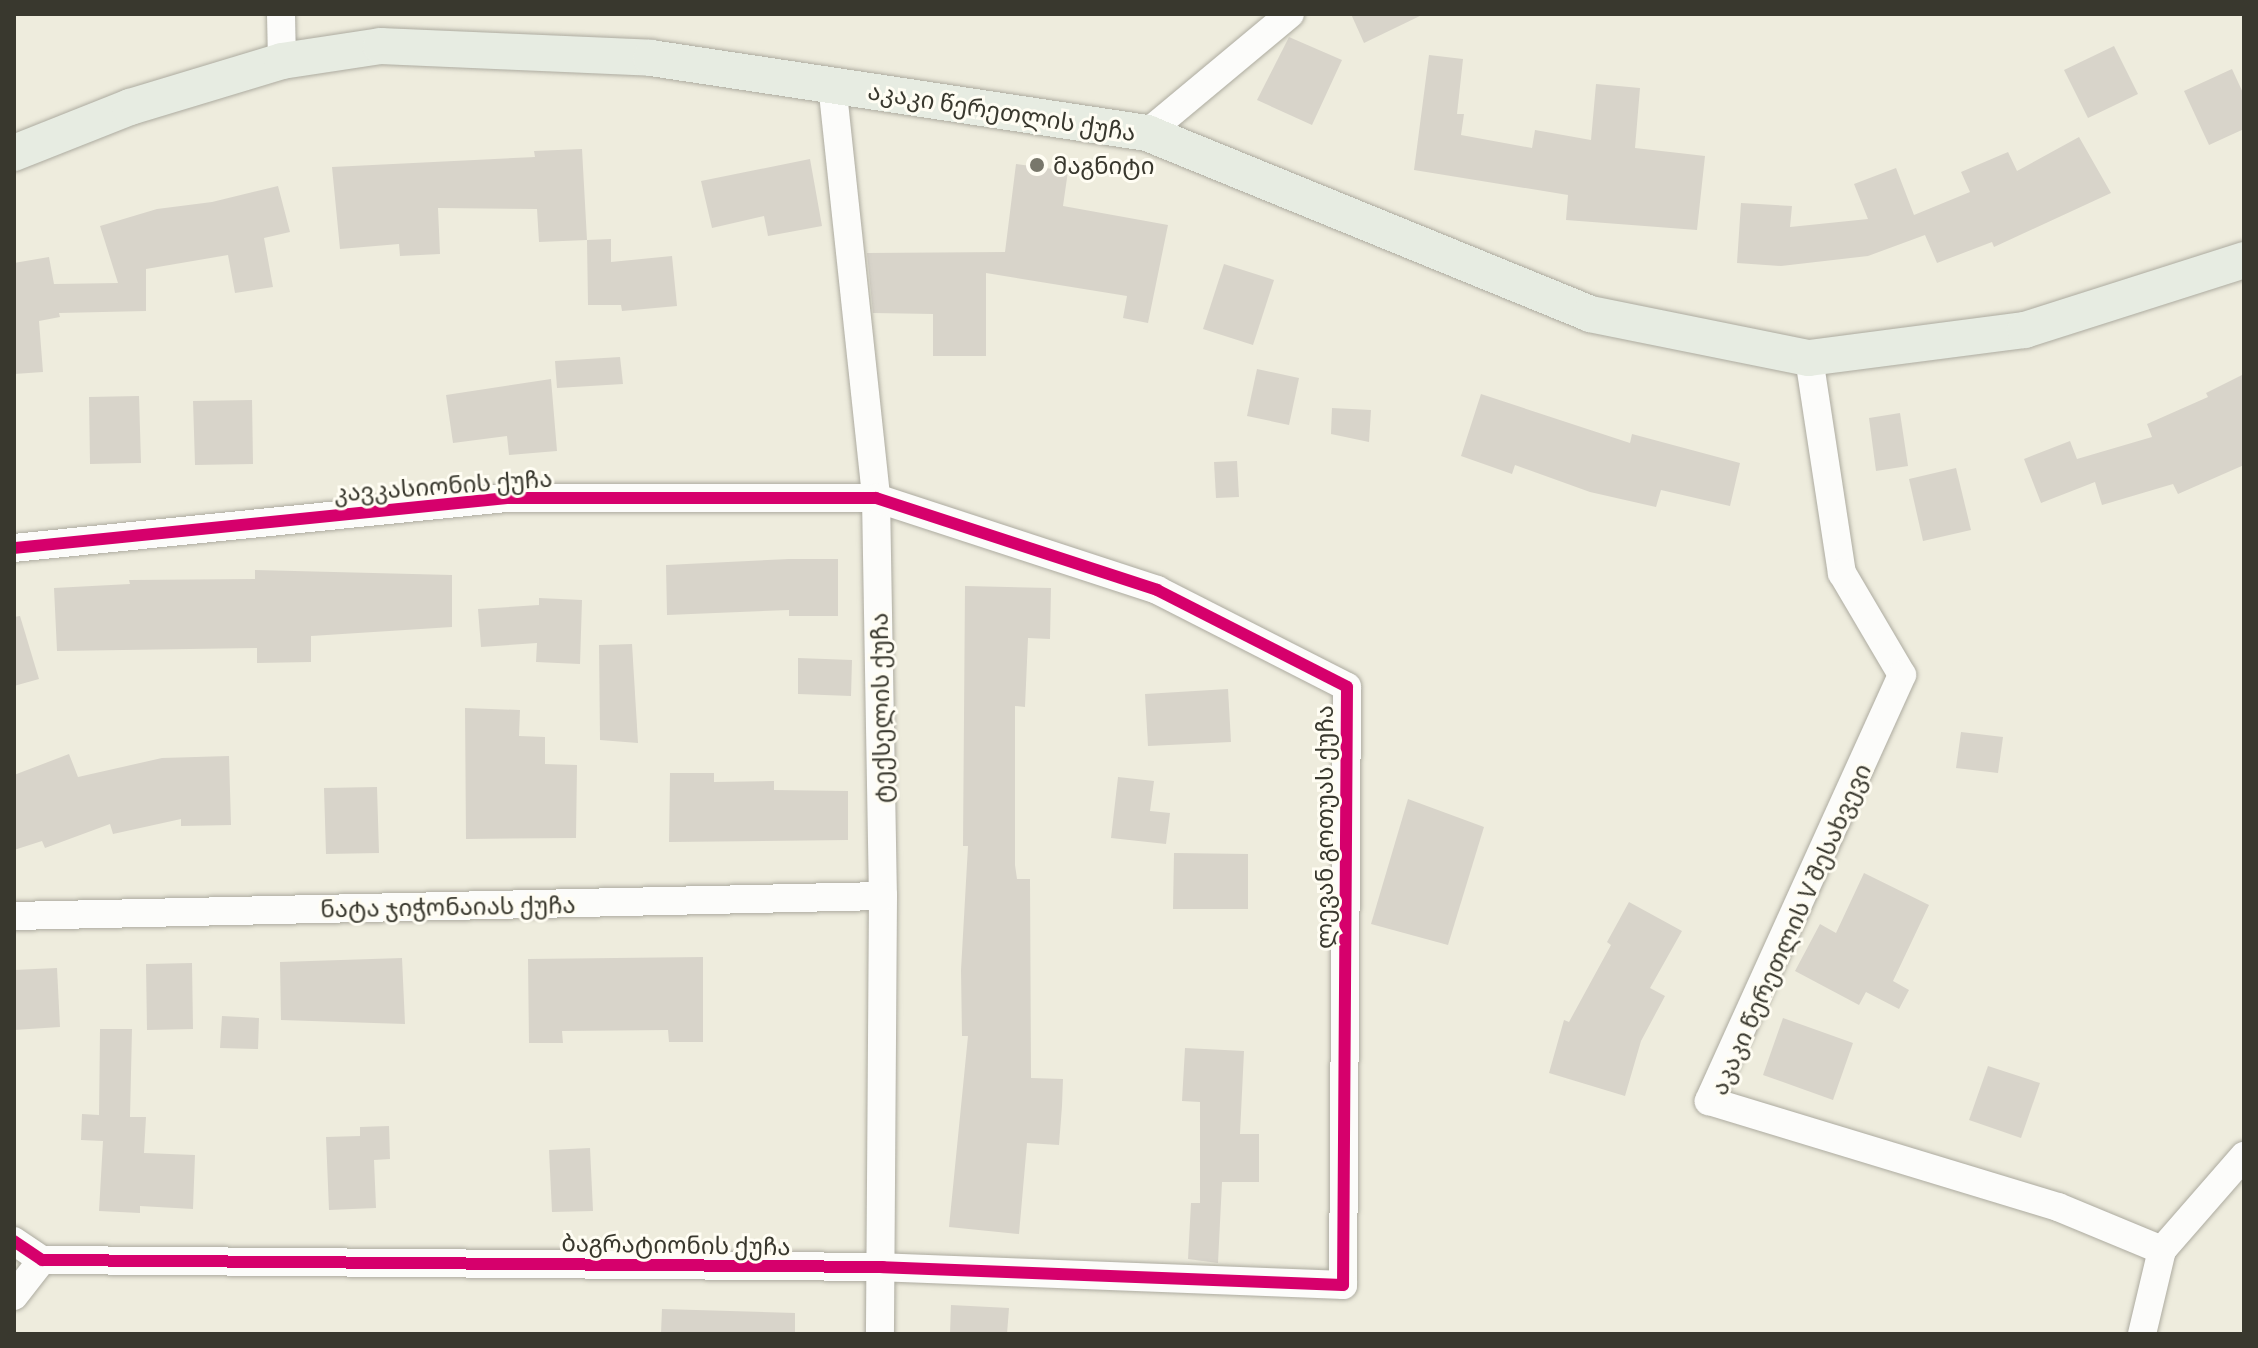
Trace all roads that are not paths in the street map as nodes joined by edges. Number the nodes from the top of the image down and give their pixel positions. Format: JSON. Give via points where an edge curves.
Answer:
{"nodes":[{"id":1,"x":281,"y":14,"type":"edge"},
{"id":2,"x":1290,"y":14,"type":"edge"},
{"id":3,"x":282,"y":61,"type":"junction"},
{"id":4,"x":832,"y":84,"type":"junction"},
{"id":5,"x":1147,"y":133,"type":"junction"},
{"id":6,"x":14,"y":153,"type":"edge"},
{"id":7,"x":2244,"y":260,"type":"edge"},
{"id":8,"x":1809,"y":358,"type":"junction"},
{"id":9,"x":876,"y":498,"type":"junction"},
{"id":10,"x":14,"y":548,"type":"edge"},
{"id":11,"x":883,"y":896,"type":"junction"},
{"id":12,"x":14,"y":916,"type":"edge"},
{"id":13,"x":2244,"y":1156,"type":"edge"},
{"id":14,"x":14,"y":1241,"type":"edge"},
{"id":15,"x":2162,"y":1250,"type":"junction"},
{"id":16,"x":42,"y":1260,"type":"junction"},
{"id":17,"x":883,"y":1267,"type":"junction"},
{"id":18,"x":1343,"y":1285,"type":"joint"},
{"id":19,"x":14,"y":1296,"type":"edge"},
{"id":20,"x":880,"y":1334,"type":"edge"},
{"id":21,"x":2142,"y":1334,"type":"edge"}],
"edges":[{"from":1,"to":3,"type":"street"},
{"from":2,"to":5,"type":"street"},
{"from":3,"to":4,"type":"main road","name":"აკაკი წერეთლის ქუჩა","via":[[381,46],[651,58]]},
{"from":3,"to":6,"type":"main road","name":"აკაკი წერეთლის ქუჩა","via":[[130,107]]},
{"from":4,"to":5,"type":"main road","name":"აკაკი წერეთლის ქუჩა"},
{"from":4,"to":9,"type":"street","name":"ტექსელის ქუჩა"},
{"from":5,"to":8,"type":"main road","name":"აკაკი წერეთლის ქუჩა","via":[[1590,314]]},
{"from":7,"to":8,"type":"main road","name":"აკაკი წერეთლის ქუჩა","via":[[2025,330]]},
{"from":8,"to":15,"type":"street","name":"აკაკი წერეთლის V შესახვევი","via":[[1842,573],[1902,675],[1709,1101],[2058,1207]]},
{"from":9,"to":10,"type":"street","name":"კავკასიონის ქუჩა","via":[[508,498]]},
{"from":9,"to":11,"type":"street","name":"ტექსელის ქუჩა"},
{"from":9,"to":18,"type":"street","name":"ლევან გოთუას ქუჩა","via":[[1157,590],[1347,687]]},
{"from":11,"to":12,"type":"street","name":"ნატა ჯიჭონაიას ქუჩა"},
{"from":11,"to":17,"type":"street","name":"ტექსელის ქუჩა"},
{"from":13,"to":15,"type":"street"},
{"from":14,"to":16,"type":"street"},
{"from":15,"to":21,"type":"street"},
{"from":16,"to":17,"type":"street","name":"ბაგრატიონის ქუჩა"},
{"from":16,"to":19,"type":"street"},
{"from":17,"to":18,"type":"street","name":"ბაგრატიონის ქუჩა"},
{"from":17,"to":20,"type":"street","name":"ტექსელის ქუჩა"}]}
